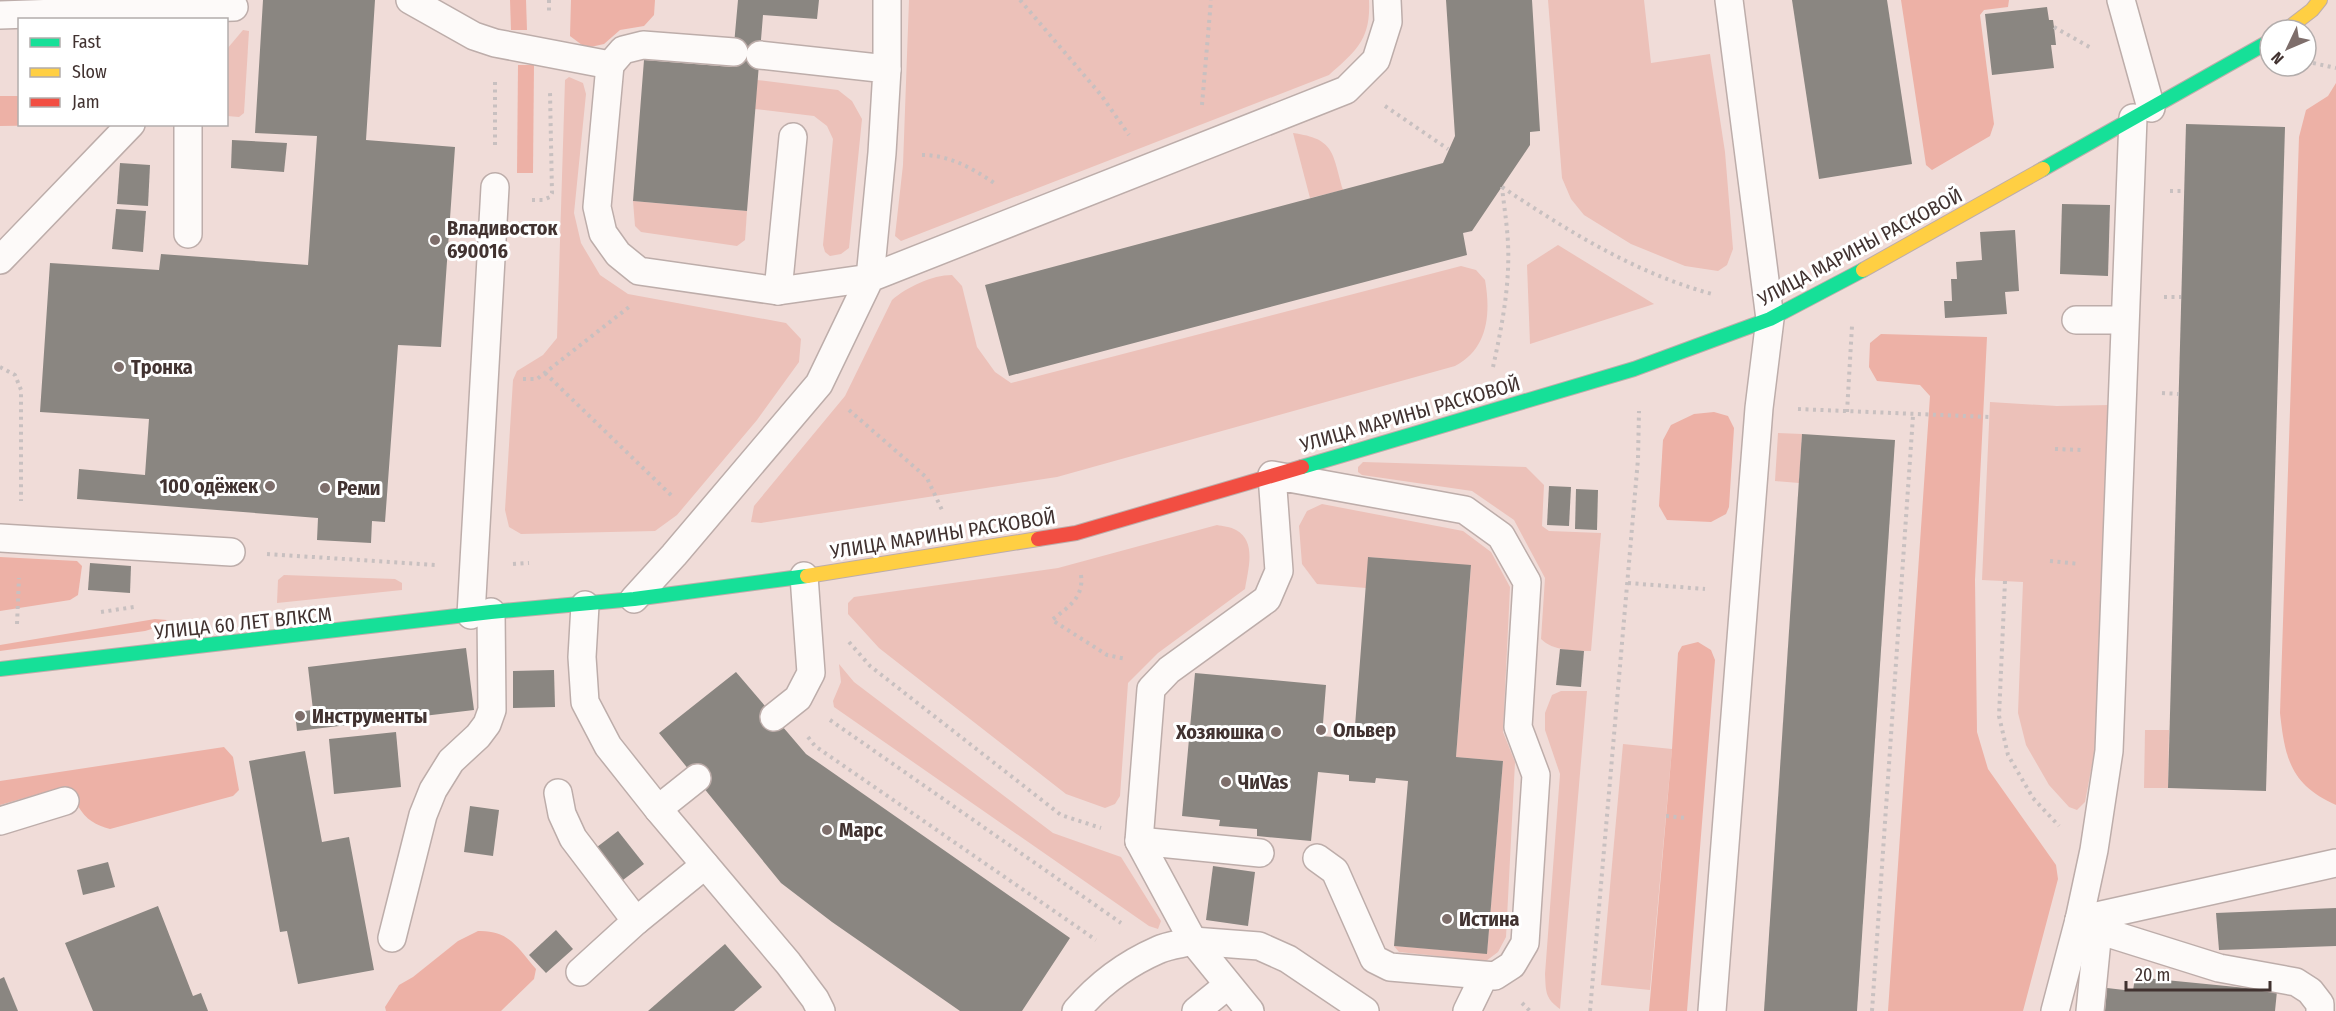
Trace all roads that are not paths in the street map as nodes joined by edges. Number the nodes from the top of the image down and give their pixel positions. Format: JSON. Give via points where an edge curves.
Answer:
{"nodes":[{"id":1,"x":410,"y":0,"type":"edge"},
{"id":2,"x":887,"y":0,"type":"edge"},
{"id":3,"x":1387,"y":0,"type":"edge"},
{"id":4,"x":1729,"y":0,"type":"edge"},
{"id":5,"x":2121,"y":0,"type":"edge"},
{"id":6,"x":2320,"y":0,"type":"edge"},
{"id":7,"x":232,"y":9,"type":"edge"},
{"id":8,"x":0,"y":15,"type":"edge"},
{"id":9,"x":2302,"y":18,"type":"edge"},
{"id":10,"x":2258,"y":48,"type":"edge"},
{"id":11,"x":610,"y":64,"type":"junction"},
{"id":12,"x":886,"y":69,"type":"junction"},
{"id":13,"x":2142,"y":113,"type":"junction"},
{"id":14,"x":129,"y":126,"type":"edge"},
{"id":15,"x":188,"y":126,"type":"edge"},
{"id":16,"x":793,"y":137,"type":"dead end"},
{"id":17,"x":495,"y":188,"type":"dead end"},
{"id":18,"x":188,"y":234,"type":"dead end"},
{"id":19,"x":0,"y":260,"type":"edge"},
{"id":20,"x":870,"y":278,"type":"junction"},
{"id":21,"x":778,"y":291,"type":"junction"},
{"id":22,"x":1770,"y":319,"type":"junction"},
{"id":23,"x":2076,"y":320,"type":"dead end"},
{"id":24,"x":2124,"y":320,"type":"junction"},
{"id":25,"x":1272,"y":475,"type":"junction"},
{"id":26,"x":10,"y":539,"type":"edge"},
{"id":27,"x":231,"y":552,"type":"dead end"},
{"id":28,"x":804,"y":576,"type":"junction"},
{"id":29,"x":634,"y":599,"type":"junction"},
{"id":30,"x":585,"y":605,"type":"junction"},
{"id":31,"x":481,"y":614,"type":"junction"},
{"id":32,"x":0,"y":669,"type":"edge"},
{"id":33,"x":785,"y":708,"type":"road end"},
{"id":34,"x":698,"y":778,"type":"dead end"},
{"id":35,"x":558,"y":793,"type":"dead end"},
{"id":36,"x":65,"y":801,"type":"dead end"},
{"id":37,"x":658,"y":809,"type":"junction"},
{"id":38,"x":0,"y":821,"type":"edge"},
{"id":39,"x":1139,"y":841,"type":"junction"},
{"id":40,"x":1260,"y":853,"type":"dead end"},
{"id":41,"x":1317,"y":858,"type":"dead end"},
{"id":42,"x":2336,"y":863,"type":"edge"},
{"id":43,"x":705,"y":865,"type":"junction"},
{"id":44,"x":636,"y":921,"type":"junction"},
{"id":45,"x":2088,"y":925,"type":"junction"},
{"id":46,"x":392,"y":938,"type":"dead end"},
{"id":47,"x":1193,"y":940,"type":"junction"},
{"id":48,"x":580,"y":972,"type":"dead end"},
{"id":49,"x":1484,"y":976,"type":"junction"},
{"id":50,"x":1228,"y":985,"type":"junction"},
{"id":51,"x":822,"y":1011,"type":"edge"},
{"id":52,"x":1076,"y":1011,"type":"edge"},
{"id":53,"x":1196,"y":1011,"type":"edge"},
{"id":54,"x":1250,"y":1011,"type":"edge"},
{"id":55,"x":1365,"y":1011,"type":"edge"},
{"id":56,"x":1467,"y":1011,"type":"edge"},
{"id":57,"x":1712,"y":1011,"type":"edge"},
{"id":58,"x":2055,"y":1011,"type":"edge"},
{"id":59,"x":2090,"y":1011,"type":"edge"},
{"id":60,"x":2320,"y":1011,"type":"edge"}],
"edges":[{"from":1,"to":11,"type":"lane","via":[[474,36],[495,43]]},
{"from":2,"to":12,"type":"lane"},
{"from":3,"to":20,"type":"lane","via":[[1388,22],[1376,60],[1346,90]]},
{"from":4,"to":22,"type":"lane"},
{"from":5,"to":13,"type":"lane"},
{"from":6,"to":9,"type":"street"},
{"from":7,"to":8,"type":"lane"},
{"from":10,"to":13,"type":"street","name":"УЛИЦА МАРИНЫ РАСКОВОЙ"},
{"from":11,"to":12,"type":"lane","via":[[623,50],[643,45]]},
{"from":11,"to":21,"type":"lane","via":[[597,207],[603,233],[618,254],[639,271]]},
{"from":12,"to":20,"type":"lane"},
{"from":13,"to":22,"type":"street","name":"УЛИЦА МАРИНЫ РАСКОВОЙ"},
{"from":13,"to":24,"type":"lane"},
{"from":14,"to":19,"type":"lane"},
{"from":15,"to":18,"type":"lane"},
{"from":16,"to":21,"type":"lane"},
{"from":17,"to":31,"type":"lane"},
{"from":20,"to":21,"type":"lane"},
{"from":20,"to":29,"type":"lane","via":[[819,384]]},
{"from":22,"to":25,"type":"street","name":"УЛИЦА МАРИНЫ РАСКОВОЙ","via":[[1634,369]]},
{"from":22,"to":57,"type":"lane","via":[[1759,408]]},
{"from":23,"to":24,"type":"lane"},
{"from":24,"to":45,"type":"lane","via":[[2109,751],[2094,850]]},
{"from":25,"to":28,"type":"street","name":"УЛИЦА МАРИНЫ РАСКОВОЙ","via":[[1076,533]]},
{"from":25,"to":39,"type":"lane","via":[[1279,571],[1268,600],[1169,670],[1151,689]]},
{"from":25,"to":49,"type":"lane","via":[[1465,510],[1501,536],[1527,582],[1518,727],[1536,774],[1525,944],[1512,965],[1495,976]]},
{"from":26,"to":27,"type":"lane"},
{"from":28,"to":29,"type":"street","name":"УЛИЦА МАРИНЫ РАСКОВОЙ"},
{"from":28,"to":33,"type":"lane","via":[[812,673]]},
{"from":29,"to":30,"type":"street","name":"УЛИЦА МАРИНЫ РАСКОВОЙ"},
{"from":30,"to":31,"type":"street","name":"УЛИЦА МАРИНЫ РАСКОВОЙ"},
{"from":30,"to":37,"type":"lane","via":[[585,702],[608,746]]},
{"from":31,"to":32,"type":"street","name":"УЛИЦА 60 ЛЕТ ВЛКСМ"},
{"from":31,"to":46,"type":"lane","via":[[492,710],[487,724],[451,761],[433,790]]},
{"from":34,"to":37,"type":"lane"},
{"from":35,"to":44,"type":"lane","via":[[573,838]]},
{"from":36,"to":38,"type":"lane"},
{"from":37,"to":43,"type":"lane"},
{"from":39,"to":40,"type":"lane"},
{"from":39,"to":47,"type":"lane"},
{"from":41,"to":49,"type":"lane","via":[[1335,871],[1374,959],[1390,967]]},
{"from":42,"to":45,"type":"lane"},
{"from":43,"to":44,"type":"lane"},
{"from":43,"to":51,"type":"lane","via":[[788,963]]},
{"from":44,"to":48,"type":"lane"},
{"from":45,"to":58,"type":"lane"},
{"from":45,"to":59,"type":"lane"},
{"from":45,"to":60,"type":"lane","via":[[2219,968],[2296,982],[2310,991],[2320,1004]]},
{"from":47,"to":50,"type":"lane"},
{"from":47,"to":52,"type":"lane","via":[[1159,950],[1131,965],[1090,994]]},
{"from":47,"to":55,"type":"lane","via":[[1259,946],[1288,959]]},
{"from":49,"to":56,"type":"lane"},
{"from":50,"to":53,"type":"lane"},
{"from":50,"to":54,"type":"lane"}]}
